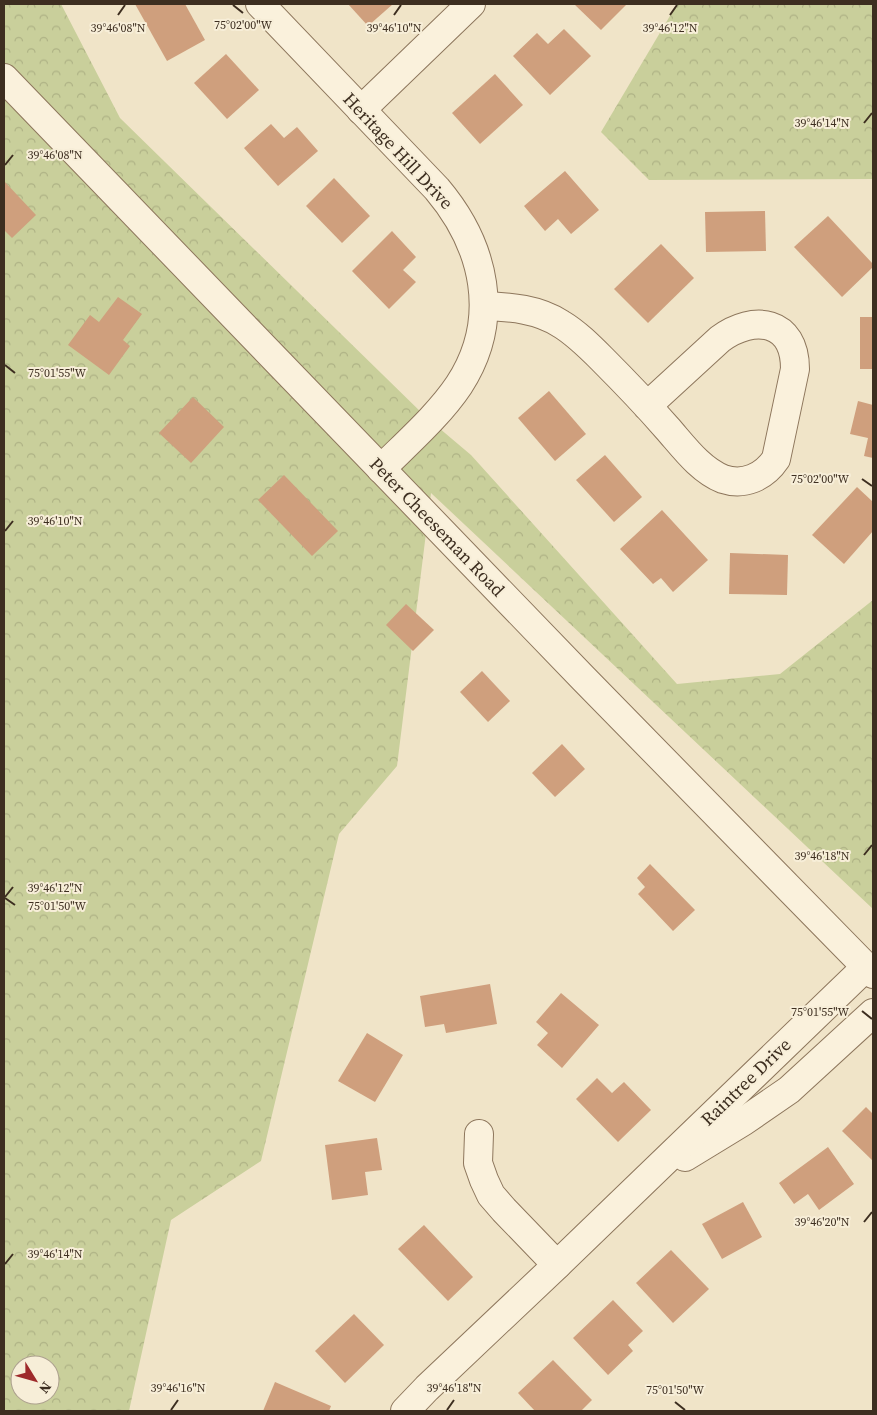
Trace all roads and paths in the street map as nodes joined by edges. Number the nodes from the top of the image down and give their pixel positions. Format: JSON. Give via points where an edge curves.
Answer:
{"nodes":[{"id":1,"x":260,"y":4,"type":"edge"},
{"id":2,"x":471,"y":4,"type":"edge"},
{"id":3,"x":4,"y":78,"type":"edge"},
{"id":4,"x":361,"y":110,"type":"junction"},
{"id":5,"x":484,"y":306,"type":"junction"},
{"id":6,"x":647,"y":406,"type":"junction"},
{"id":7,"x":381,"y":469,"type":"junction"},
{"id":8,"x":870,"y":970,"type":"edge"},
{"id":9,"x":873,"y":1013,"type":"edge"},
{"id":10,"x":479,"y":1134,"type":"dead end"},
{"id":11,"x":626,"y":1198,"type":"junction"},
{"id":12,"x":557,"y":1265,"type":"junction"},
{"id":13,"x":405,"y":1411,"type":"edge"}],
"edges":[{"from":1,"to":4,"type":"street","name":"Heritage Hill Drive"},
{"from":2,"to":4,"type":"street"},
{"from":3,"to":7,"type":"street","name":"Peter Cheeseman Road"},
{"from":4,"to":5,"type":"street","name":"Heritage Hill Drive","via":[[437,189],[456,214],[477,258]]},
{"from":5,"to":6,"type":"street","via":[[507,307],[550,317],[586,343]]},
{"from":5,"to":7,"type":"street","name":"Heritage Hill Drive","via":[[478,341],[459,385]]},
{"from":6,"to":6,"type":"street","via":[[692,456],[712,473],[735,481],[752,479],[770,467],[779,449],[795,369],[795,357],[788,338],[781,331],[762,325],[730,332]]},
{"from":7,"to":8,"type":"street","name":"Peter Cheeseman Road"},
{"from":8,"to":11,"type":"street","name":"Raintree Drive"},
{"from":9,"to":11,"type":"street","name":"Raintree Drive","via":[[789,1090]]},
{"from":10,"to":12,"type":"street","via":[[478,1163],[491,1195]]},
{"from":11,"to":12,"type":"street","name":"Raintree Drive"},
{"from":12,"to":13,"type":"street","name":"Raintree Drive"}]}
